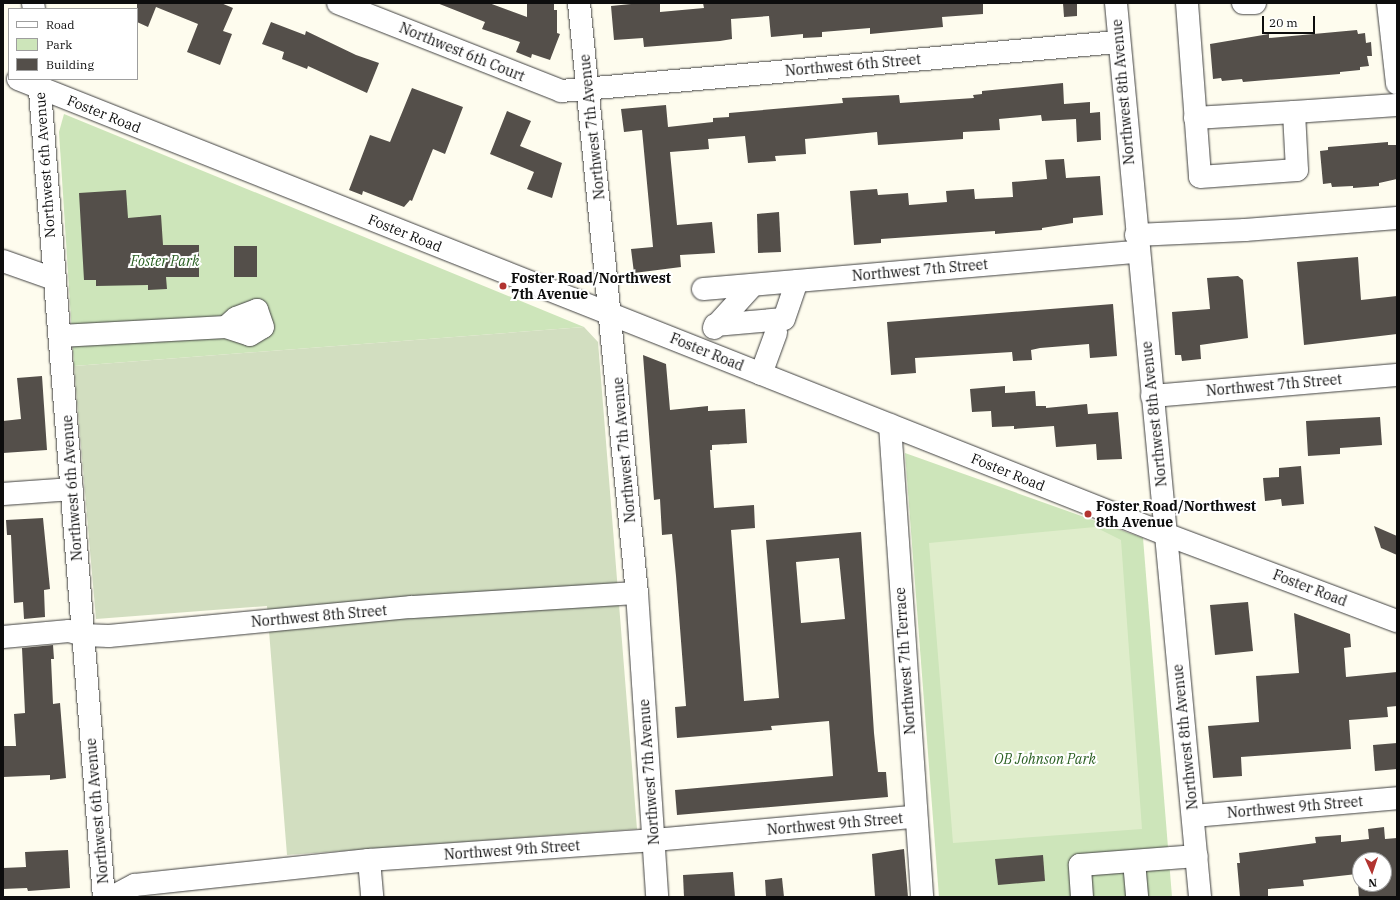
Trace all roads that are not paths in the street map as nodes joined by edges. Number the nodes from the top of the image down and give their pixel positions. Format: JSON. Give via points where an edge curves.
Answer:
{"nodes":[{"id":1,"x":338,"y":3,"type":"edge"},
{"id":2,"x":578,"y":3,"type":"edge"},
{"id":3,"x":1116,"y":3,"type":"edge"},
{"id":4,"x":1187,"y":3,"type":"edge"},
{"id":5,"x":1243,"y":3,"type":"edge"},
{"id":6,"x":1255,"y":3,"type":"edge"},
{"id":7,"x":1388,"y":3,"type":"edge"},
{"id":8,"x":1118,"y":42,"type":"junction"},
{"id":9,"x":23,"y":80,"type":"edge"},
{"id":10,"x":39,"y":83,"type":"edge"},
{"id":11,"x":1397,"y":83,"type":"edge"},
{"id":12,"x":588,"y":90,"type":"junction"},
{"id":13,"x":1397,"y":105,"type":"edge"},
{"id":14,"x":1294,"y":112,"type":"junction"},
{"id":15,"x":1196,"y":118,"type":"junction"},
{"id":16,"x":1397,"y":218,"type":"edge"},
{"id":17,"x":1136,"y":243,"type":"junction"},
{"id":18,"x":3,"y":261,"type":"edge"},
{"id":19,"x":54,"y":278,"type":"junction"},
{"id":20,"x":797,"y":281,"type":"junction"},
{"id":21,"x":753,"y":284,"type":"junction"},
{"id":22,"x":703,"y":289,"type":"dead end"},
{"id":23,"x":611,"y":314,"type":"junction"},
{"id":24,"x":715,"y":325,"type":"junction"},
{"id":25,"x":226,"y":328,"type":"dead end"},
{"id":26,"x":776,"y":333,"type":"dead end"},
{"id":27,"x":60,"y":336,"type":"junction"},
{"id":28,"x":705,"y":352,"type":"junction"},
{"id":29,"x":761,"y":374,"type":"junction"},
{"id":30,"x":1397,"y":375,"type":"edge"},
{"id":31,"x":1152,"y":396,"type":"junction"},
{"id":32,"x":890,"y":425,"type":"junction"},
{"id":33,"x":72,"y":489,"type":"junction"},
{"id":34,"x":3,"y":494,"type":"edge"},
{"id":35,"x":1165,"y":534,"type":"junction"},
{"id":36,"x":637,"y":592,"type":"junction"},
{"id":37,"x":1397,"y":621,"type":"edge"},
{"id":38,"x":82,"y":635,"type":"junction"},
{"id":39,"x":3,"y":636,"type":"edge"},
{"id":40,"x":1397,"y":798,"type":"edge"},
{"id":41,"x":1193,"y":816,"type":"junction"},
{"id":42,"x":914,"y":817,"type":"junction"},
{"id":43,"x":654,"y":840,"type":"junction"},
{"id":44,"x":1197,"y":856,"type":"junction"},
{"id":45,"x":368,"y":860,"type":"junction"},
{"id":46,"x":1134,"y":861,"type":"junction"},
{"id":47,"x":104,"y":897,"type":"edge"},
{"id":48,"x":112,"y":897,"type":"edge"},
{"id":49,"x":372,"y":897,"type":"edge"},
{"id":50,"x":657,"y":897,"type":"edge"},
{"id":51,"x":922,"y":897,"type":"edge"},
{"id":52,"x":1082,"y":897,"type":"edge"},
{"id":53,"x":1137,"y":897,"type":"edge"},
{"id":54,"x":1200,"y":897,"type":"edge"}],
"edges":[{"from":1,"to":12,"type":"street","name":"Northwest 6th Court","via":[[561,91]]},
{"from":2,"to":12,"type":"street","name":"Northwest 7th Avenue"},
{"from":3,"to":8,"type":"street","name":"Northwest 8th Avenue"},
{"from":4,"to":15,"type":"street"},
{"from":5,"to":6,"type":"street"},
{"from":7,"to":11,"type":"street"},
{"from":8,"to":12,"type":"street","name":"Northwest 6th Street"},
{"from":8,"to":17,"type":"street","name":"Northwest 8th Avenue"},
{"from":9,"to":10,"type":"street","name":"Foster Road"},
{"from":10,"to":19,"type":"street","name":"Northwest 6th Avenue"},
{"from":10,"to":23,"type":"street","name":"Foster Road"},
{"from":12,"to":23,"type":"street","name":"Northwest 7th Avenue"},
{"from":13,"to":14,"type":"street"},
{"from":14,"to":15,"type":"street"},
{"from":14,"to":15,"type":"street","via":[[1298,170],[1200,177]]},
{"from":16,"to":17,"type":"street","name":"Northwest 7th Street","via":[[1245,230]]},
{"from":17,"to":20,"type":"street","name":"Northwest 7th Street"},
{"from":17,"to":31,"type":"street","name":"Northwest 8th Avenue"},
{"from":18,"to":19,"type":"street"},
{"from":19,"to":27,"type":"street","name":"Northwest 6th Avenue"},
{"from":20,"to":21,"type":"street","name":"Northwest 7th Street"},
{"from":20,"to":24,"type":"street","via":[[784,319]]},
{"from":21,"to":22,"type":"street","name":"Northwest 7th Street"},
{"from":21,"to":24,"type":"street","via":[[739,303]]},
{"from":23,"to":28,"type":"street","name":"Foster Road"},
{"from":23,"to":36,"type":"street","name":"Northwest 7th Avenue"},
{"from":24,"to":28,"type":"street"},
{"from":25,"to":27,"type":"street"},
{"from":26,"to":29,"type":"street"},
{"from":27,"to":33,"type":"street","name":"Northwest 6th Avenue"},
{"from":28,"to":29,"type":"street","name":"Foster Road"},
{"from":29,"to":32,"type":"street","name":"Foster Road"},
{"from":30,"to":31,"type":"street","name":"Northwest 7th Street"},
{"from":31,"to":35,"type":"street","name":"Northwest 8th Avenue"},
{"from":32,"to":35,"type":"street","name":"Foster Road"},
{"from":32,"to":42,"type":"street","name":"Northwest 7th Terrace"},
{"from":33,"to":34,"type":"street"},
{"from":33,"to":38,"type":"street","name":"Northwest 6th Avenue"},
{"from":35,"to":37,"type":"street","name":"Foster Road"},
{"from":35,"to":41,"type":"street","name":"Northwest 8th Avenue"},
{"from":36,"to":38,"type":"street","name":"Northwest 8th Street","via":[[412,607],[109,636]]},
{"from":36,"to":43,"type":"street","name":"Northwest 7th Avenue"},
{"from":38,"to":39,"type":"street","name":"Northwest 8th Street","via":[[70,631]]},
{"from":38,"to":47,"type":"street","name":"Northwest 6th Avenue"},
{"from":40,"to":41,"type":"street","name":"Northwest 9th Street"},
{"from":41,"to":44,"type":"street","name":"Northwest 8th Avenue"},
{"from":42,"to":43,"type":"street","name":"Northwest 9th Street"},
{"from":42,"to":51,"type":"street","name":"Northwest 7th Terrace"},
{"from":43,"to":45,"type":"street","name":"Northwest 9th Street"},
{"from":43,"to":50,"type":"street","name":"Northwest 7th Avenue"},
{"from":44,"to":46,"type":"street"},
{"from":44,"to":54,"type":"street","name":"Northwest 8th Avenue"},
{"from":45,"to":48,"type":"street","name":"Northwest 9th Street","via":[[135,885]]},
{"from":45,"to":49,"type":"street"},
{"from":46,"to":52,"type":"street","via":[[1080,865]]},
{"from":46,"to":53,"type":"street"}]}
